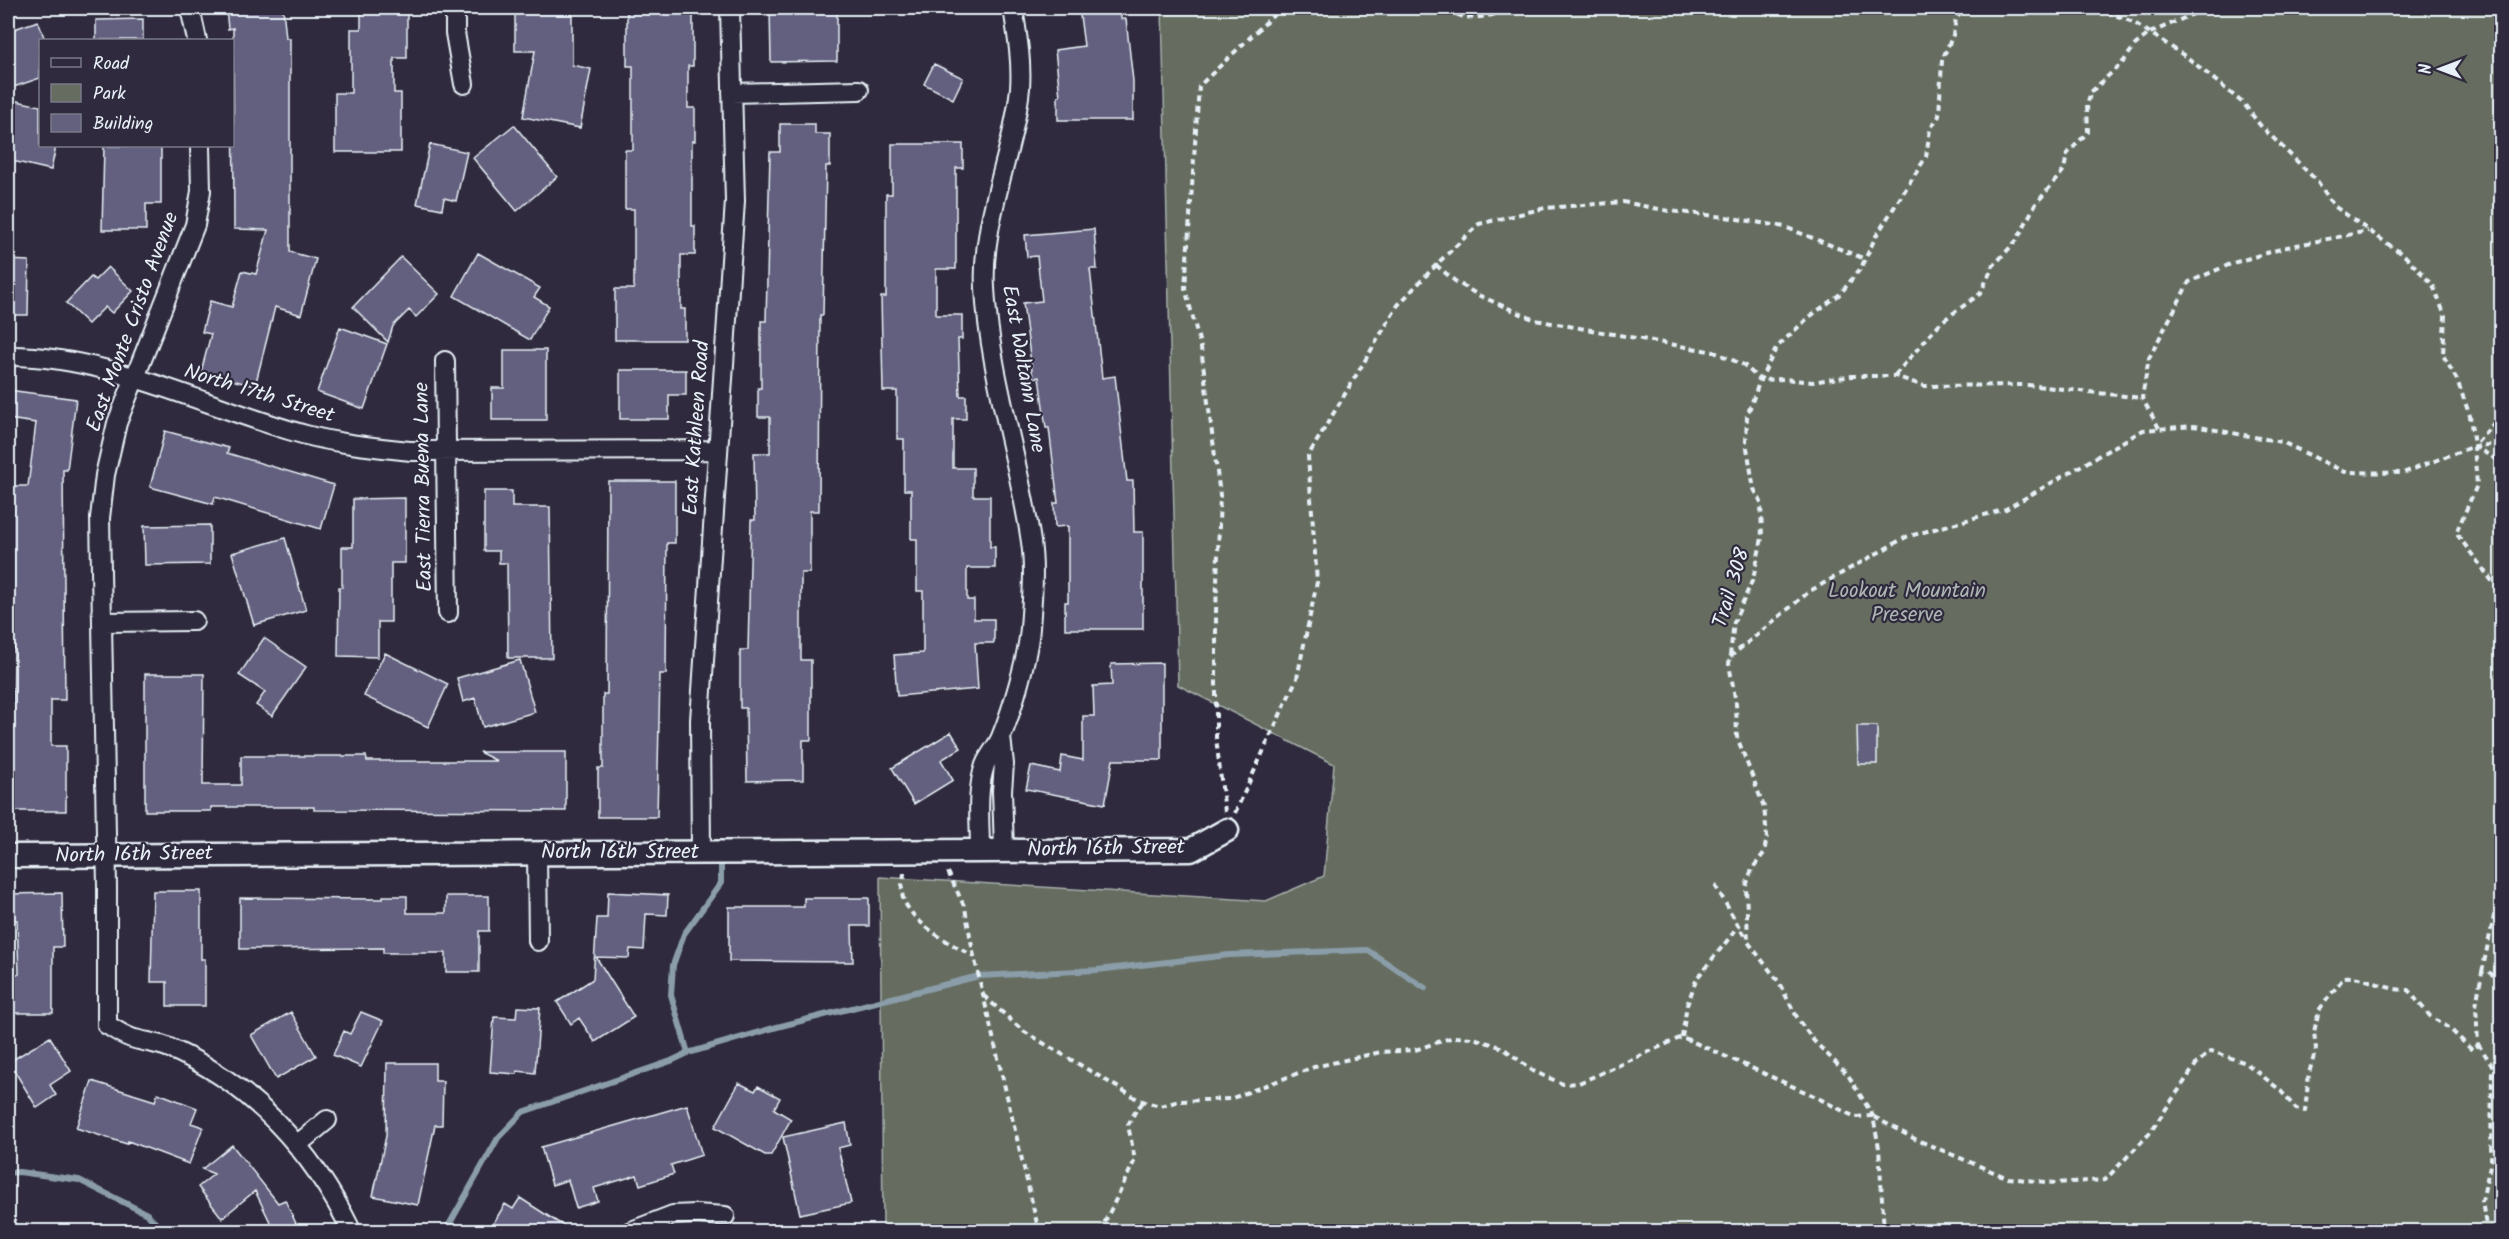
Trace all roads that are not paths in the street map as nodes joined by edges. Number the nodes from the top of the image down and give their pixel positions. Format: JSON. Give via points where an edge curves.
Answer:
{"nodes":[{"id":1,"x":190,"y":8,"type":"edge"},
{"id":2,"x":455,"y":8,"type":"edge"},
{"id":3,"x":730,"y":8,"type":"edge"},
{"id":4,"x":1013,"y":8,"type":"edge"},
{"id":5,"x":197,"y":39,"type":"edge"},
{"id":6,"x":464,"y":84,"type":"dead end"},
{"id":7,"x":859,"y":90,"type":"dead end"},
{"id":8,"x":732,"y":93,"type":"junction"},
{"id":9,"x":200,"y":147,"type":"edge"},
{"id":10,"x":8,"y":356,"type":"edge"},
{"id":11,"x":445,"y":361,"type":"dead end"},
{"id":12,"x":135,"y":380,"type":"junction"},
{"id":13,"x":446,"y":450,"type":"junction"},
{"id":14,"x":717,"y":450,"type":"junction"},
{"id":15,"x":448,"y":613,"type":"dead end"},
{"id":16,"x":194,"y":621,"type":"dead end"},
{"id":17,"x":104,"y":622,"type":"junction"},
{"id":18,"x":1001,"y":737,"type":"junction"},
{"id":19,"x":1003,"y":775,"type":"junction"},
{"id":20,"x":983,"y":777,"type":"junction"},
{"id":21,"x":1003,"y":819,"type":"junction"},
{"id":22,"x":980,"y":821,"type":"junction"},
{"id":23,"x":1227,"y":830,"type":"road end"},
{"id":24,"x":980,"y":850,"type":"junction"},
{"id":25,"x":1004,"y":850,"type":"junction"},
{"id":26,"x":701,"y":852,"type":"junction"},
{"id":27,"x":537,"y":853,"type":"junction"},
{"id":28,"x":106,"y":855,"type":"junction"},
{"id":29,"x":8,"y":856,"type":"edge"},
{"id":30,"x":538,"y":941,"type":"dead end"},
{"id":31,"x":327,"y":1120,"type":"dead end"},
{"id":32,"x":298,"y":1144,"type":"junction"},
{"id":33,"x":725,"y":1216,"type":"dead end"},
{"id":34,"x":352,"y":1232,"type":"edge"},
{"id":35,"x":629,"y":1232,"type":"edge"}],
"edges":[{"from":1,"to":5,"type":"street"},
{"from":2,"to":6,"type":"street"},
{"from":3,"to":8,"type":"street","name":"East Kathleen Road"},
{"from":4,"to":18,"type":"street","name":"East Waltann Lane","via":[[1020,88],[985,249],[984,288],[1031,543],[1032,585],[1030,631]]},
{"from":7,"to":8,"type":"street"},
{"from":8,"to":14,"type":"street","name":"East Kathleen Road","via":[[733,256]]},
{"from":9,"to":12,"type":"street","name":"East Monte Cristo Avenue","via":[[201,191],[195,225]]},
{"from":10,"to":12,"type":"street","name":"North 17th Street","via":[[57,360]]},
{"from":11,"to":13,"type":"street","name":"East Tierra Buena Lane"},
{"from":12,"to":13,"type":"street","name":"North 17th Street","via":[[329,440],[410,451]]},
{"from":12,"to":17,"type":"street","name":"East Monte Cristo Avenue","via":[[117,423],[105,475],[100,518]]},
{"from":13,"to":14,"type":"street","name":"North 17th Street"},
{"from":13,"to":15,"type":"street","name":"East Tierra Buena Lane"},
{"from":14,"to":26,"type":"street","name":"East Kathleen Road","via":[[700,720]]},
{"from":16,"to":17,"type":"street"},
{"from":17,"to":28,"type":"street","name":"East Monte Cristo Avenue"},
{"from":18,"to":19,"type":"street","name":"East Waltann Lane"},
{"from":18,"to":20,"type":"street","name":"East Waltann Lane"},
{"from":19,"to":20,"type":"street"},
{"from":19,"to":21,"type":"street","name":"East Waltann Lane"},
{"from":20,"to":22,"type":"street","name":"East Waltann Lane"},
{"from":21,"to":22,"type":"street"},
{"from":21,"to":25,"type":"street","name":"East Waltann Lane"},
{"from":22,"to":24,"type":"street","name":"East Waltann Lane"},
{"from":23,"to":25,"type":"street","name":"North 16th Street","via":[[1191,850]]},
{"from":24,"to":25,"type":"street","name":"North 16th Street"},
{"from":24,"to":26,"type":"street","name":"North 16th Street"},
{"from":26,"to":27,"type":"street","name":"North 16th Street"},
{"from":27,"to":28,"type":"street","name":"North 16th Street"},
{"from":27,"to":30,"type":"street"},
{"from":28,"to":29,"type":"street","name":"North 16th Street"},
{"from":28,"to":32,"type":"street","name":"East Monte Cristo Avenue","via":[[106,1025],[132,1039],[166,1046],[203,1066],[240,1089]]},
{"from":31,"to":32,"type":"street"},
{"from":32,"to":34,"type":"street","via":[[339,1204]]},
{"from":33,"to":35,"type":"street","via":[[673,1215]]}]}
